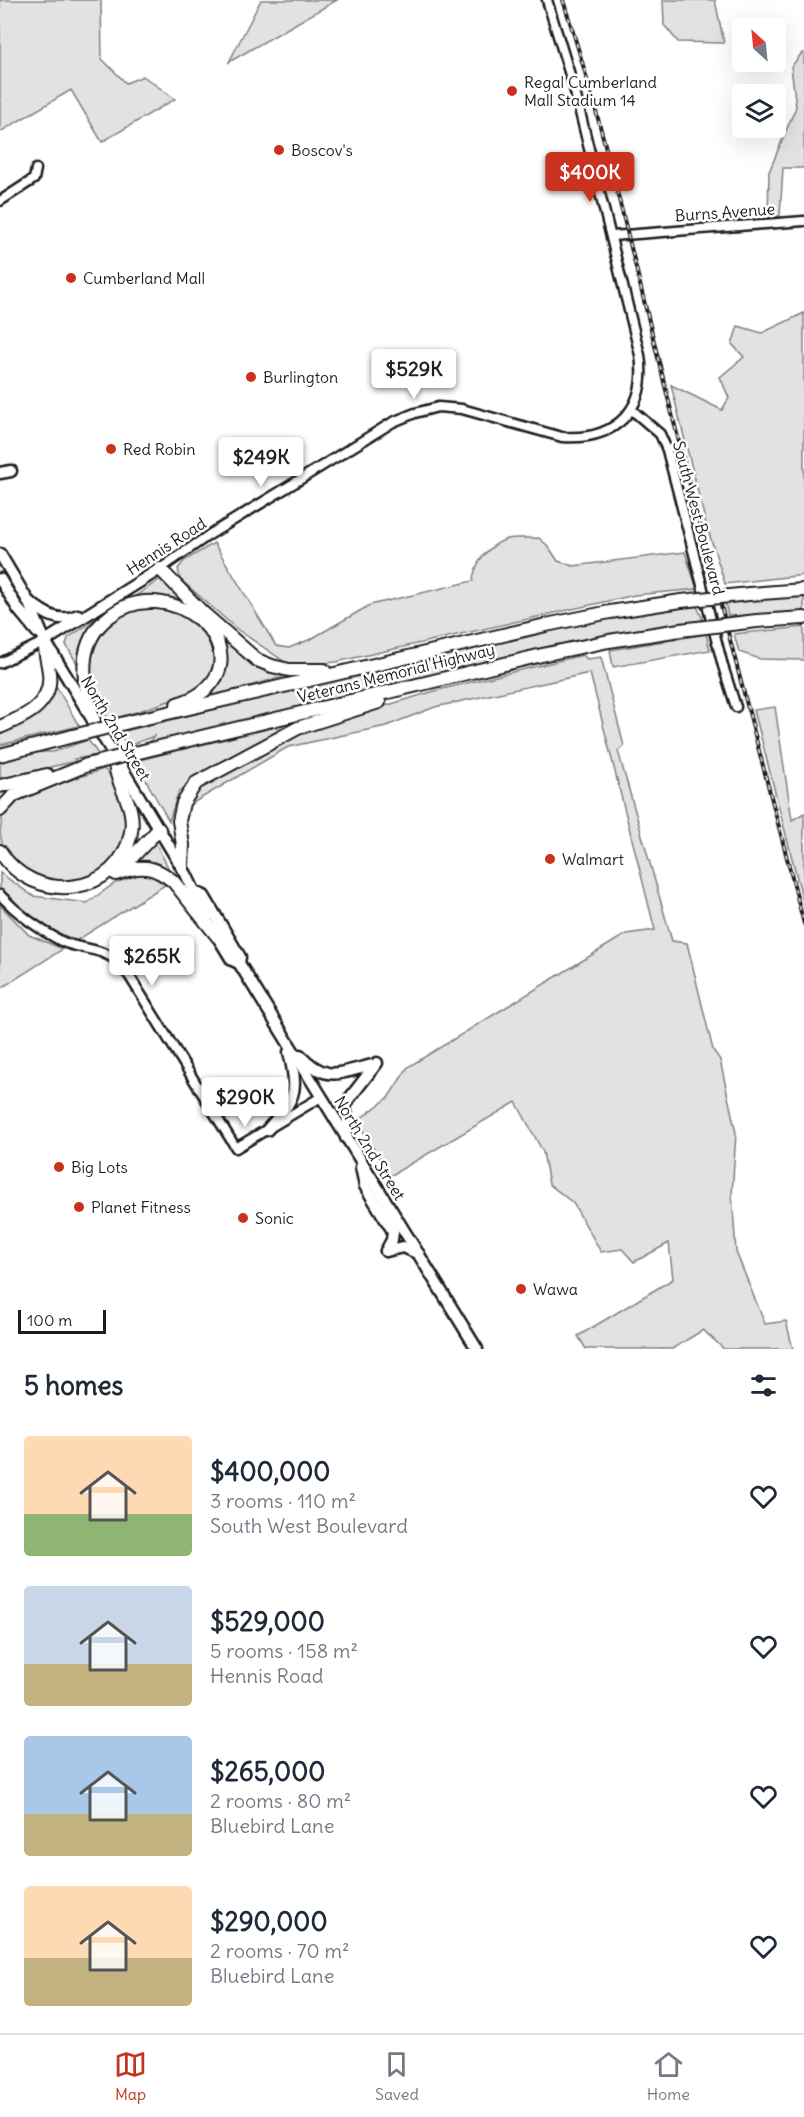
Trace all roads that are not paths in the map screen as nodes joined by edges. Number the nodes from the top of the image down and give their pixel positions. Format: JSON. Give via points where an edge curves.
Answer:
{"nodes":[{"id":1,"x":547,"y":0,"type":"edge"},
{"id":2,"x":36,"y":169,"type":"dead end"},
{"id":3,"x":0,"y":201,"type":"edge"},
{"id":4,"x":804,"y":221,"type":"edge"},
{"id":5,"x":612,"y":236,"type":"junction"},
{"id":6,"x":632,"y":410,"type":"junction"},
{"id":7,"x":0,"y":543,"type":"edge"},
{"id":8,"x":0,"y":554,"type":"edge"},
{"id":9,"x":160,"y":569,"type":"junction"},
{"id":10,"x":9,"y":570,"type":"junction"},
{"id":11,"x":0,"y":579,"type":"edge"},
{"id":12,"x":804,"y":590,"type":"edge"},
{"id":13,"x":28,"y":601,"type":"junction"},
{"id":14,"x":104,"y":603,"type":"junction"},
{"id":15,"x":804,"y":618,"type":"edge"},
{"id":16,"x":45,"y":641,"type":"junction"},
{"id":17,"x":446,"y":647,"type":"junction"},
{"id":18,"x":518,"y":660,"type":"junction"},
{"id":19,"x":0,"y":663,"type":"edge"},
{"id":20,"x":736,"y":707,"type":"dead end"},
{"id":21,"x":93,"y":721,"type":"junction"},
{"id":22,"x":133,"y":721,"type":"junction"},
{"id":23,"x":0,"y":727,"type":"edge"},
{"id":24,"x":112,"y":752,"type":"junction"},
{"id":25,"x":0,"y":755,"type":"edge"},
{"id":26,"x":87,"y":765,"type":"junction"},
{"id":27,"x":0,"y":786,"type":"edge"},
{"id":28,"x":0,"y":810,"type":"edge"},
{"id":29,"x":159,"y":829,"type":"junction"},
{"id":30,"x":0,"y":851,"type":"edge"},
{"id":31,"x":0,"y":867,"type":"edge"},
{"id":32,"x":182,"y":867,"type":"junction"},
{"id":33,"x":115,"y":875,"type":"junction"},
{"id":34,"x":197,"y":893,"type":"junction"},
{"id":35,"x":0,"y":895,"type":"edge"},
{"id":36,"x":218,"y":937,"type":"junction"},
{"id":37,"x":239,"y":963,"type":"junction"},
{"id":38,"x":285,"y":1040,"type":"junction"},
{"id":39,"x":321,"y":1097,"type":"junction"},
{"id":40,"x":267,"y":1130,"type":"junction"},
{"id":41,"x":346,"y":1138,"type":"junction"},
{"id":42,"x":361,"y":1164,"type":"junction"},
{"id":43,"x":418,"y":1254,"type":"junction"},
{"id":44,"x":477,"y":1349,"type":"edge"}],
"edges":[{"from":1,"to":5,"type":"street"},
{"from":2,"to":3,"type":"street","via":[[34,179]]},
{"from":4,"to":5,"type":"street","name":"Burns Avenue"},
{"from":5,"to":6,"type":"street","via":[[642,365]]},
{"from":6,"to":9,"type":"street","name":"Hennis Road","via":[[607,431],[577,438],[462,409],[438,407],[415,413],[393,422]]},
{"from":6,"to":20,"type":"street","name":"South West Boulevard","via":[[660,434],[667,450]]},
{"from":7,"to":10,"type":"main road","via":[[9,559]]},
{"from":8,"to":10,"type":"main road"},
{"from":9,"to":14,"type":"main road","name":"Hennis Road"},
{"from":9,"to":17,"type":"highway","via":[[246,651],[281,669],[330,669]]},
{"from":10,"to":13,"type":"main road"},
{"from":11,"to":16,"type":"main road","via":[[18,609]]},
{"from":12,"to":17,"type":"highway","name":"Veterans Memorial Highway","bridge":true,"via":[[610,612]]},
{"from":13,"to":14,"type":"main road","via":[[59,619]]},
{"from":13,"to":16,"type":"main road"},
{"from":14,"to":16,"type":"main road","name":"Hennis Road"},
{"from":15,"to":18,"type":"highway","name":"Veterans Memorial Highway","bridge":true,"via":[[680,630]]},
{"from":16,"to":19,"type":"street"},
{"from":16,"to":21,"type":"main road","name":"North 2nd Street"},
{"from":16,"to":23,"type":"highway","via":[[49,679],[45,696],[32,712]]},
{"from":17,"to":22,"type":"highway","name":"Veterans Memorial Highway"},
{"from":18,"to":26,"type":"highway","name":"Veterans Memorial Highway","bridge":true},
{"from":18,"to":32,"type":"highway","via":[[312,722],[205,777],[190,790],[181,812]]},
{"from":21,"to":22,"type":"highway","via":[[84,660],[98,626],[120,609],[146,602],[169,603],[188,610],[217,642],[220,662],[215,677],[197,695]]},
{"from":21,"to":24,"type":"main road","name":"North 2nd Street"},
{"from":22,"to":25,"type":"highway","name":"Veterans Memorial Highway","bridge":true},
{"from":24,"to":29,"type":"main road","name":"North 2nd Street"},
{"from":24,"to":30,"type":"highway","via":[[117,776],[129,800],[132,824],[128,843],[112,868],[87,883],[56,888],[24,877]]},
{"from":26,"to":27,"type":"highway","name":"Veterans Memorial Highway"},
{"from":26,"to":28,"type":"highway","via":[[14,795]]},
{"from":29,"to":32,"type":"main road","name":"North 2nd Street"},
{"from":29,"to":33,"type":"highway"},
{"from":31,"to":33,"type":"highway","via":[[32,890],[56,895],[93,889]]},
{"from":32,"to":34,"type":"main road","name":"North 2nd Street"},
{"from":33,"to":36,"type":"highway","via":[[145,867],[165,874]]},
{"from":34,"to":36,"type":"main road","name":"North 2nd Street"},
{"from":34,"to":37,"type":"main road","name":"North 2nd Street","via":[[204,896],[232,942]]},
{"from":35,"to":40,"type":"street","via":[[44,932],[118,962],[236,1148]]},
{"from":36,"to":37,"type":"main road","name":"North 2nd Street","via":[[232,960]]},
{"from":37,"to":38,"type":"main road","name":"North 2nd Street"},
{"from":38,"to":39,"type":"main road","name":"North 2nd Street"},
{"from":38,"to":40,"type":"main road","via":[[295,1077],[294,1096]]},
{"from":38,"to":41,"type":"main road","via":[[313,1068],[327,1075],[374,1064],[345,1107]]},
{"from":39,"to":40,"type":"street"},
{"from":39,"to":41,"type":"main road","name":"North 2nd Street"},
{"from":41,"to":42,"type":"main road","name":"North 2nd Street"},
{"from":42,"to":43,"type":"main road","name":"North 2nd Street"},
{"from":42,"to":43,"type":"main road","via":[[365,1186],[393,1231],[386,1251],[403,1247]]},
{"from":43,"to":44,"type":"main road","name":"North 2nd Street"}]}
